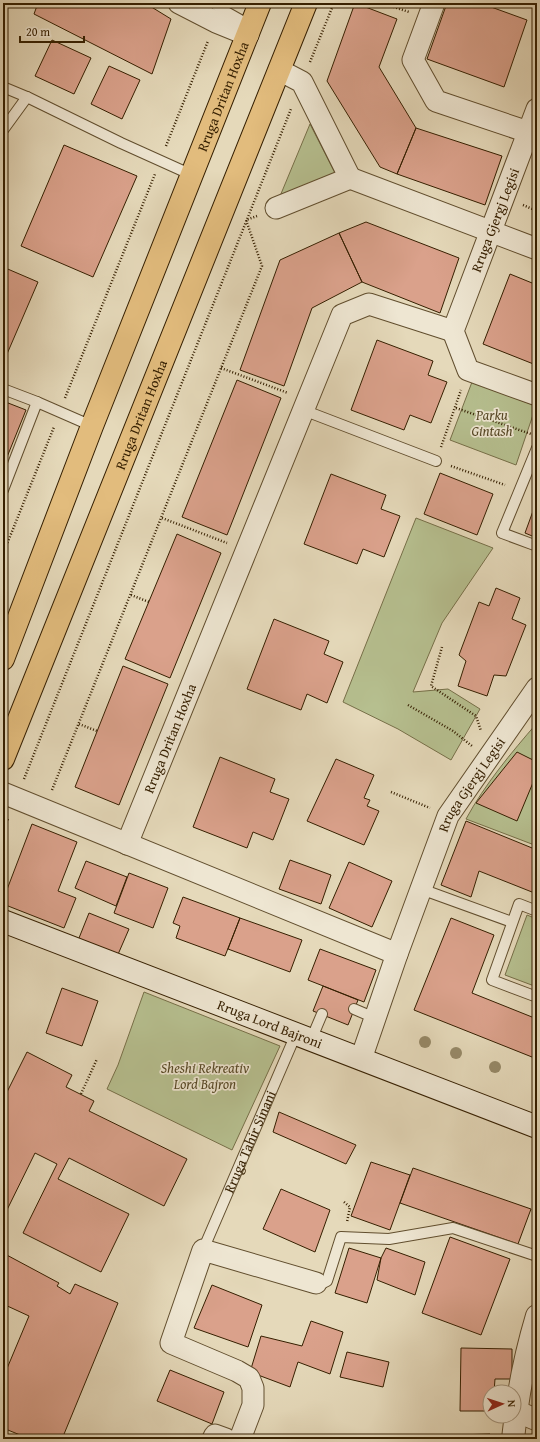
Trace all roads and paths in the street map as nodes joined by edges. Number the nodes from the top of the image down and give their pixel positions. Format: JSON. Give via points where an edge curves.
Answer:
{"nodes":[{"id":1,"x":180,"y":3,"type":"edge"},
{"id":2,"x":260,"y":3,"type":"edge"},
{"id":3,"x":306,"y":3,"type":"edge"},
{"id":4,"x":334,"y":3,"type":"edge"},
{"id":5,"x":382,"y":3,"type":"edge"},
{"id":6,"x":431,"y":11,"type":"edge"},
{"id":7,"x":215,"y":13,"type":"edge"},
{"id":8,"x":249,"y":31,"type":"junction"},
{"id":9,"x":279,"y":70,"type":"junction"},
{"id":10,"x":302,"y":82,"type":"junction"},
{"id":11,"x":3,"y":87,"type":"edge"},
{"id":12,"x":27,"y":96,"type":"junction"},
{"id":13,"x":537,"y":109,"type":"edge"},
{"id":14,"x":3,"y":130,"type":"edge"},
{"id":15,"x":528,"y":132,"type":"junction"},
{"id":16,"x":160,"y":161,"type":"junction"},
{"id":17,"x":192,"y":175,"type":"junction"},
{"id":18,"x":350,"y":178,"type":"junction"},
{"id":19,"x":276,"y":208,"type":"dead end"},
{"id":20,"x":246,"y":220,"type":"junction"},
{"id":21,"x":491,"y":230,"type":"junction"},
{"id":22,"x":537,"y":249,"type":"edge"},
{"id":23,"x":453,"y":332,"type":"junction"},
{"id":24,"x":221,"y":368,"type":"junction"},
{"id":25,"x":468,"y":370,"type":"junction"},
{"id":26,"x":3,"y":388,"type":"edge"},
{"id":27,"x":537,"y":395,"type":"edge"},
{"id":28,"x":37,"y":402,"type":"junction"},
{"id":29,"x":305,"y":405,"type":"junction"},
{"id":30,"x":456,"y":408,"type":"junction"},
{"id":31,"x":60,"y":412,"type":"junction"},
{"id":32,"x":92,"y":426,"type":"junction"},
{"id":33,"x":537,"y":436,"type":"edge"},
{"id":34,"x":537,"y":448,"type":"edge"},
{"id":35,"x":436,"y":461,"type":"junction"},
{"id":36,"x":3,"y":490,"type":"edge"},
{"id":37,"x":520,"y":490,"type":"junction"},
{"id":38,"x":162,"y":518,"type":"junction"},
{"id":39,"x":537,"y":546,"type":"edge"},
{"id":40,"x":246,"y":550,"type":"junction"},
{"id":41,"x":3,"y":554,"type":"edge"},
{"id":42,"x":131,"y":595,"type":"junction"},
{"id":43,"x":148,"y":602,"type":"dead end"},
{"id":44,"x":442,"y":647,"type":"dead end"},
{"id":45,"x":3,"y":659,"type":"edge"},
{"id":46,"x":537,"y":688,"type":"edge"},
{"id":47,"x":408,"y":705,"type":"dead end"},
{"id":48,"x":79,"y":724,"type":"junction"},
{"id":49,"x":97,"y":731,"type":"dead end"},
{"id":50,"x":489,"y":758,"type":"junction"},
{"id":51,"x":3,"y":759,"type":"edge"},
{"id":52,"x":391,"y":792,"type":"dead end"},
{"id":53,"x":10,"y":795,"type":"edge"},
{"id":54,"x":44,"y":810,"type":"junction"},
{"id":55,"x":448,"y":816,"type":"junction"},
{"id":56,"x":3,"y":831,"type":"edge"},
{"id":57,"x":127,"y":844,"type":"junction"},
{"id":58,"x":421,"y":889,"type":"junction"},
{"id":59,"x":537,"y":911,"type":"edge"},
{"id":60,"x":3,"y":921,"type":"edge"},
{"id":61,"x":512,"y":922,"type":"junction"},
{"id":62,"x":397,"y":954,"type":"junction"},
{"id":63,"x":537,"y":996,"type":"edge"},
{"id":64,"x":354,"y":1009,"type":"dead end"},
{"id":65,"x":322,"y":1014,"type":"dead end"},
{"id":66,"x":375,"y":1018,"type":"junction"},
{"id":67,"x":304,"y":1037,"type":"junction"},
{"id":68,"x":97,"y":1059,"type":"dead end"},
{"id":69,"x":361,"y":1059,"type":"junction"},
{"id":70,"x":81,"y":1094,"type":"dead end"},
{"id":71,"x":537,"y":1127,"type":"edge"},
{"id":72,"x":344,"y":1202,"type":"dead end"},
{"id":73,"x":350,"y":1237,"type":"junction"},
{"id":74,"x":203,"y":1250,"type":"junction"},
{"id":75,"x":537,"y":1256,"type":"edge"},
{"id":76,"x":316,"y":1283,"type":"joint"},
{"id":77,"x":537,"y":1316,"type":"edge"},
{"id":78,"x":521,"y":1384,"type":"edge"},
{"id":79,"x":522,"y":1414,"type":"edge"},
{"id":80,"x":537,"y":1420,"type":"edge"},
{"id":81,"x":515,"y":1424,"type":"edge"},
{"id":82,"x":214,"y":1439,"type":"edge"},
{"id":83,"x":226,"y":1439,"type":"edge"},
{"id":84,"x":240,"y":1439,"type":"edge"},
{"id":85,"x":513,"y":1439,"type":"edge"}],
"edges":[{"from":1,"to":7,"type":"street"},
{"from":2,"to":8,"type":"main road","name":"Rruga Dritan Hoxha"},
{"from":3,"to":9,"type":"main road","name":"Rruga Dritan Hoxha"},
{"from":4,"to":10,"type":"path"},
{"from":5,"to":6,"type":"path"},
{"from":6,"to":15,"type":"street","via":[[413,60],[436,101]]},
{"from":7,"to":8,"type":"street"},
{"from":7,"to":16,"type":"path"},
{"from":8,"to":17,"type":"main road","name":"Rruga Dritan Hoxha"},
{"from":9,"to":10,"type":"street"},
{"from":9,"to":51,"type":"main road","name":"Rruga Dritan Hoxha"},
{"from":10,"to":18,"type":"street"},
{"from":10,"to":20,"type":"path"},
{"from":11,"to":12,"type":"lane"},
{"from":12,"to":14,"type":"lane"},
{"from":12,"to":16,"type":"lane"},
{"from":13,"to":15,"type":"street","name":"Rruga Gjergj Legisi"},
{"from":15,"to":21,"type":"street","name":"Rruga Gjergj Legisi"},
{"from":16,"to":17,"type":"lane"},
{"from":16,"to":31,"type":"path"},
{"from":17,"to":32,"type":"main road","name":"Rruga Dritan Hoxha"},
{"from":18,"to":19,"type":"street"},
{"from":18,"to":21,"type":"street"},
{"from":20,"to":24,"type":"path","via":[[262,266]]},
{"from":20,"to":53,"type":"path"},
{"from":21,"to":22,"type":"street"},
{"from":21,"to":23,"type":"street","name":"Rruga Gjergj Legisi"},
{"from":23,"to":25,"type":"street"},
{"from":23,"to":29,"type":"street","name":"Rruga Dritan Hoxha","via":[[369,304],[342,315]]},
{"from":24,"to":29,"type":"path"},
{"from":24,"to":38,"type":"path"},
{"from":25,"to":27,"type":"street"},
{"from":25,"to":30,"type":"path"},
{"from":26,"to":28,"type":"lane"},
{"from":28,"to":31,"type":"lane"},
{"from":28,"to":36,"type":"lane"},
{"from":29,"to":35,"type":"lane"},
{"from":29,"to":40,"type":"street","name":"Rruga Dritan Hoxha"},
{"from":30,"to":33,"type":"path"},
{"from":30,"to":35,"type":"path"},
{"from":31,"to":32,"type":"lane"},
{"from":31,"to":41,"type":"path"},
{"from":32,"to":45,"type":"main road","name":"Rruga Dritan Hoxha"},
{"from":34,"to":37,"type":"lane"},
{"from":35,"to":37,"type":"path"},
{"from":37,"to":39,"type":"lane","via":[[502,533]]},
{"from":38,"to":40,"type":"path"},
{"from":38,"to":42,"type":"path"},
{"from":40,"to":57,"type":"street","name":"Rruga Dritan Hoxha"},
{"from":42,"to":43,"type":"path"},
{"from":42,"to":48,"type":"path"},
{"from":44,"to":50,"type":"path","via":[[431,686],[476,716]]},
{"from":46,"to":50,"type":"street","name":"Rruga Gjergj Legisi"},
{"from":47,"to":50,"type":"path","via":[[453,731]]},
{"from":48,"to":49,"type":"path"},
{"from":48,"to":54,"type":"path"},
{"from":50,"to":55,"type":"street","name":"Rruga Gjergj Legisi"},
{"from":52,"to":55,"type":"path"},
{"from":53,"to":54,"type":"street"},
{"from":53,"to":56,"type":"path"},
{"from":54,"to":57,"type":"street"},
{"from":55,"to":58,"type":"street","name":"Rruga Gjergj Legisi"},
{"from":57,"to":62,"type":"street"},
{"from":58,"to":61,"type":"lane"},
{"from":58,"to":62,"type":"street","name":"Rruga Gjergj Legisi"},
{"from":59,"to":61,"type":"lane","via":[[519,904]]},
{"from":60,"to":67,"type":"main road","name":"Rruga Lord Bajroni"},
{"from":61,"to":63,"type":"lane","via":[[492,980]]},
{"from":62,"to":66,"type":"street","name":"Rruga Gjergj Legisi"},
{"from":64,"to":66,"type":"lane"},
{"from":65,"to":67,"type":"lane","name":"Rruga Tahir Sinani"},
{"from":66,"to":69,"type":"street","name":"Rruga Gjergj Legisi"},
{"from":67,"to":69,"type":"main road","name":"Rruga Lord Bajroni"},
{"from":67,"to":74,"type":"lane","name":"Rruga Tahir Sinani"},
{"from":68,"to":70,"type":"path"},
{"from":69,"to":71,"type":"main road","name":"Rruga Lord Bajroni"},
{"from":72,"to":73,"type":"path","via":[[350,1208],[347,1221]]},
{"from":73,"to":75,"type":"lane","via":[[390,1239],[454,1228]]},
{"from":73,"to":76,"type":"lane","via":[[341,1237],[327,1281]]},
{"from":74,"to":76,"type":"street"},
{"from":74,"to":84,"type":"street","name":"Rruga Tahir Sinani","via":[[171,1343],[249,1378],[253,1388],[253,1405]]},
{"from":77,"to":78,"type":"main road"},
{"from":79,"to":80,"type":"street"},
{"from":81,"to":85,"type":"main road"},
{"from":82,"to":83,"type":"street","via":[[215,1435]]}]}
